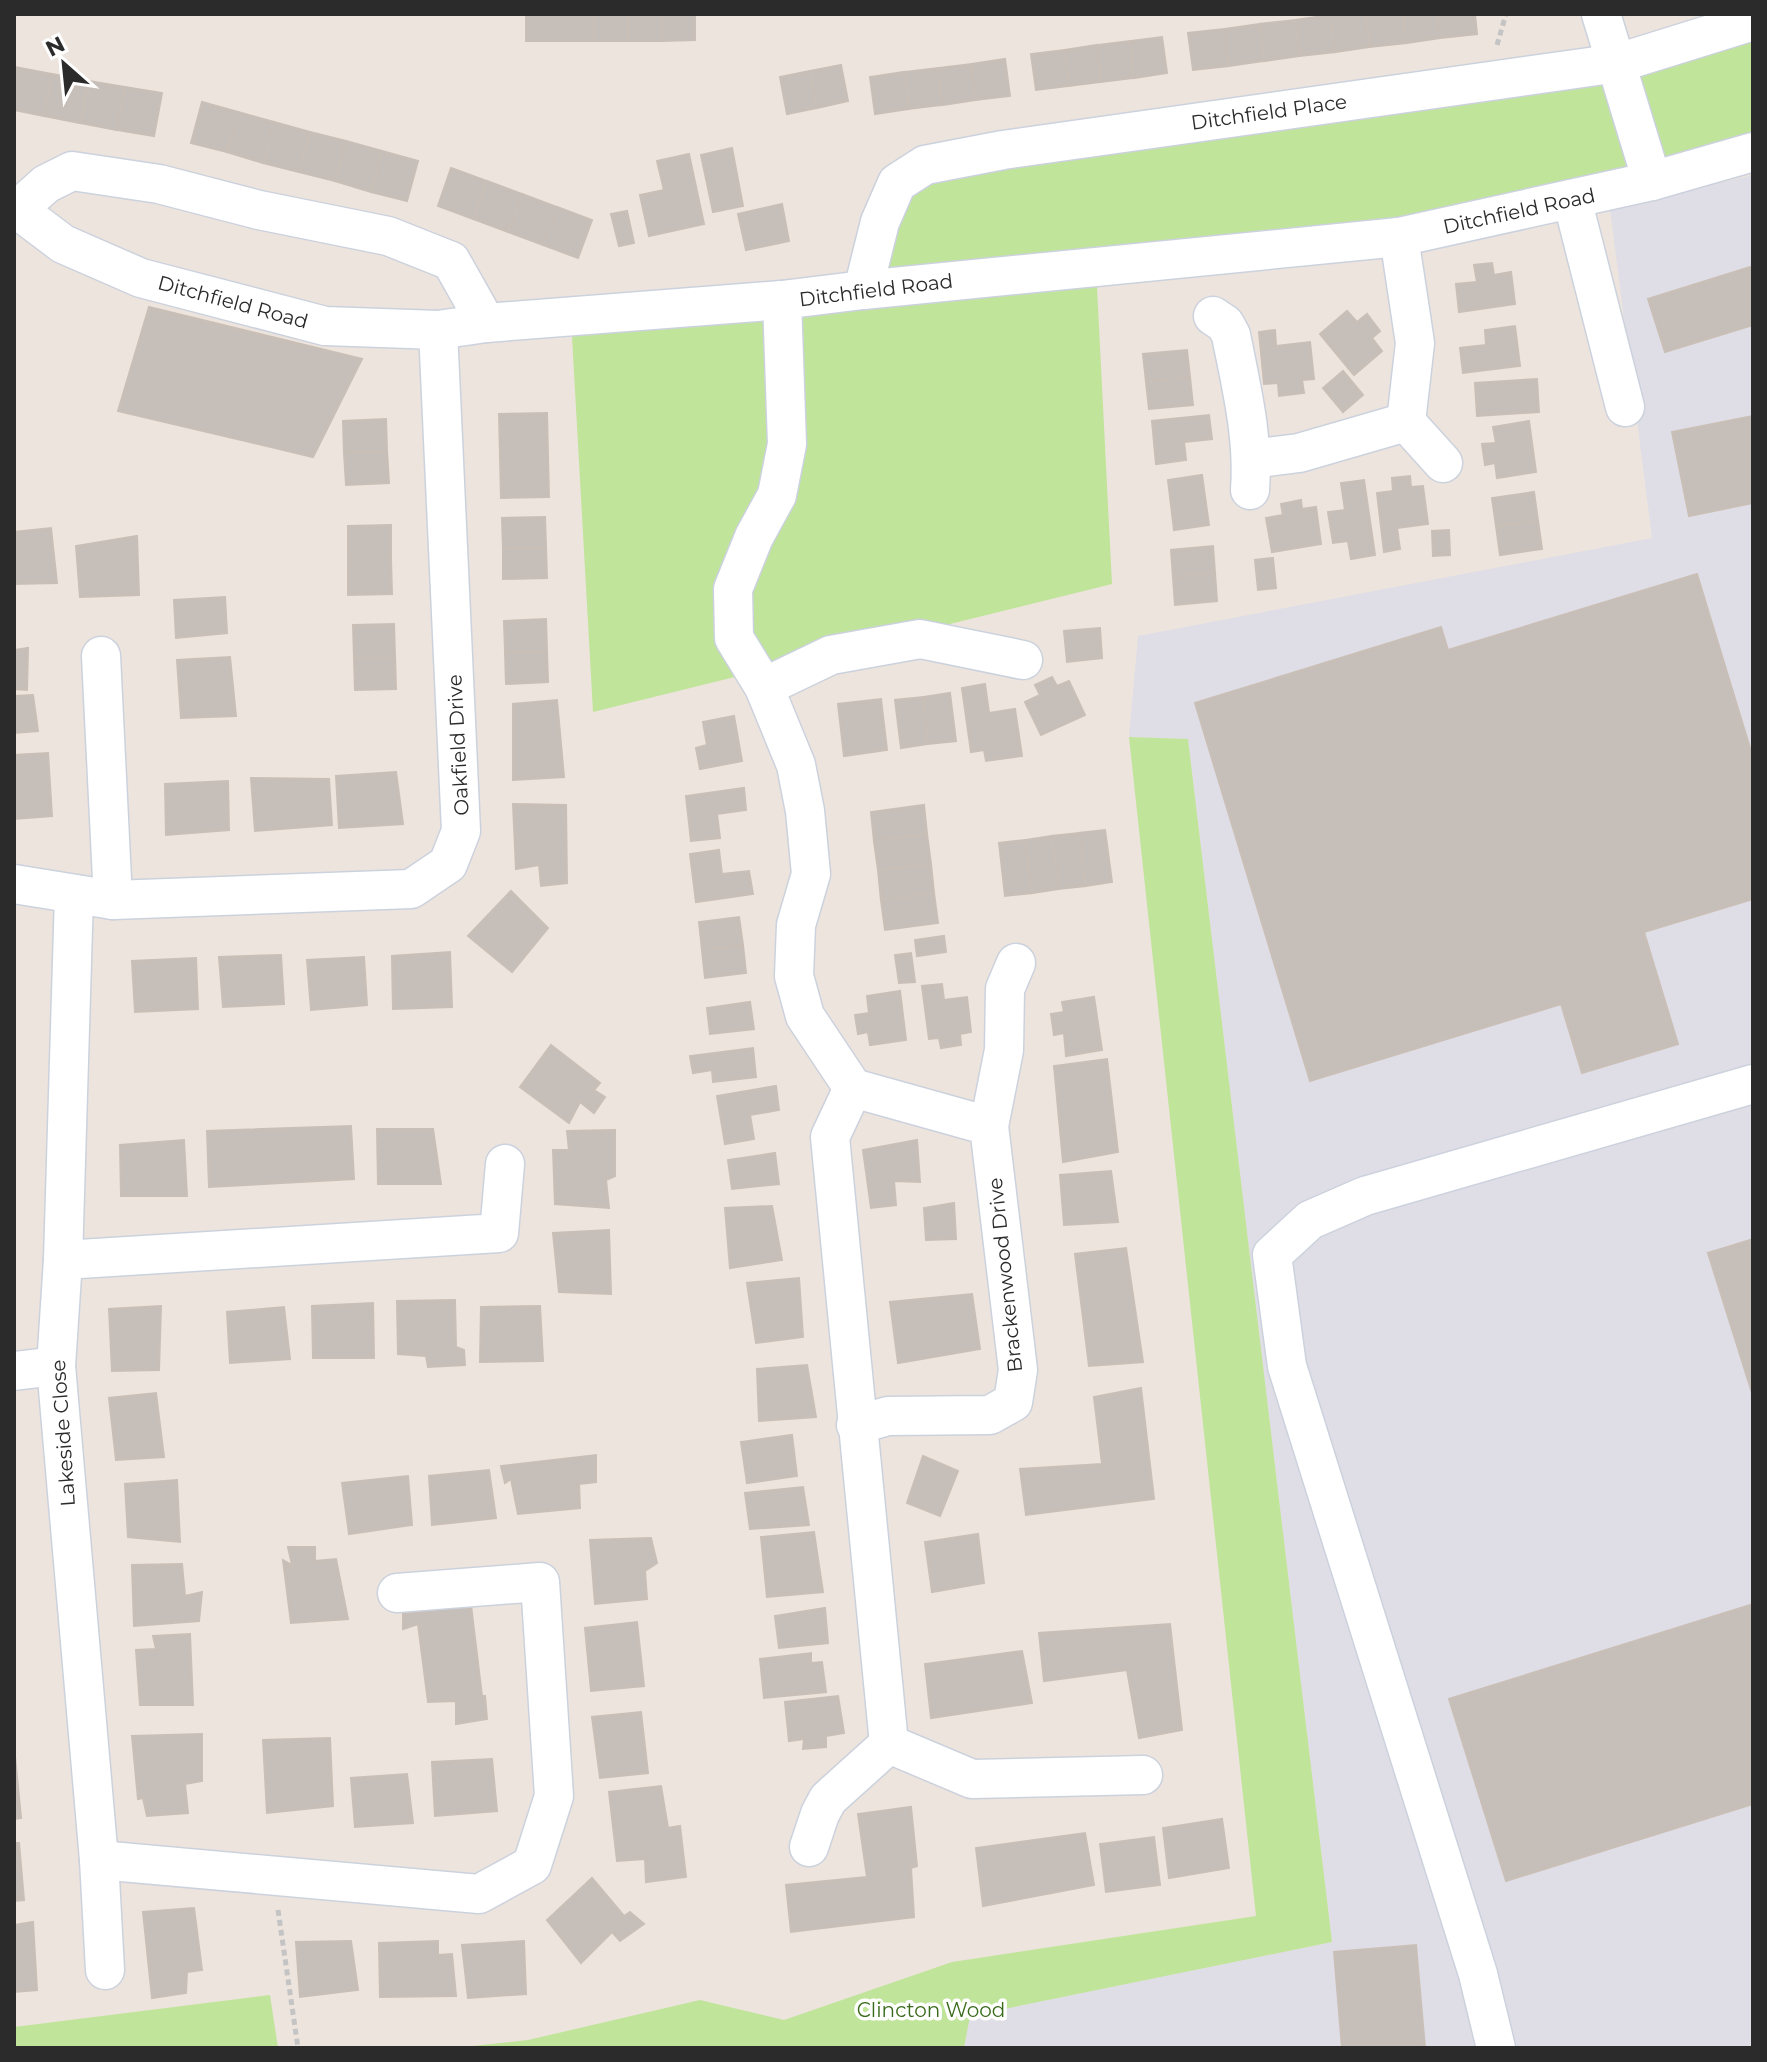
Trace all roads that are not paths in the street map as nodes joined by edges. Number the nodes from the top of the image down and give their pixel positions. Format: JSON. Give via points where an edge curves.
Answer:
{"nodes":[{"id":1,"x":1601,"y":14,"type":"edge"},
{"id":2,"x":1753,"y":21,"type":"edge"},
{"id":3,"x":1618,"y":63,"type":"junction"},
{"id":4,"x":1753,"y":152,"type":"edge"},
{"id":5,"x":1652,"y":181,"type":"junction"},
{"id":6,"x":1572,"y":199,"type":"junction"},
{"id":7,"x":16,"y":208,"type":"edge"},
{"id":8,"x":1399,"y":237,"type":"junction"},
{"id":9,"x":863,"y":290,"type":"junction"},
{"id":10,"x":782,"y":300,"type":"junction"},
{"id":11,"x":1213,"y":316,"type":"dead end"},
{"id":12,"x":486,"y":323,"type":"junction"},
{"id":13,"x":438,"y":330,"type":"junction"},
{"id":14,"x":1625,"y":407,"type":"dead end"},
{"id":15,"x":1406,"y":422,"type":"junction"},
{"id":16,"x":1443,"y":463,"type":"dead end"},
{"id":17,"x":101,"y":656,"type":"dead end"},
{"id":18,"x":1023,"y":660,"type":"dead end"},
{"id":19,"x":764,"y":687,"type":"junction"},
{"id":20,"x":14,"y":884,"type":"edge"},
{"id":21,"x":74,"y":895,"type":"junction"},
{"id":22,"x":113,"y":900,"type":"junction"},
{"id":23,"x":1016,"y":963,"type":"dead end"},
{"id":24,"x":1753,"y":1084,"type":"edge"},
{"id":25,"x":853,"y":1088,"type":"junction"},
{"id":26,"x":989,"y":1126,"type":"junction"},
{"id":27,"x":505,"y":1164,"type":"dead end"},
{"id":28,"x":63,"y":1260,"type":"junction"},
{"id":29,"x":56,"y":1366,"type":"junction"},
{"id":30,"x":14,"y":1371,"type":"edge"},
{"id":31,"x":856,"y":1425,"type":"junction"},
{"id":32,"x":397,"y":1593,"type":"dead end"},
{"id":33,"x":889,"y":1744,"type":"junction"},
{"id":34,"x":1143,"y":1775,"type":"dead end"},
{"id":35,"x":809,"y":1847,"type":"dead end"},
{"id":36,"x":99,"y":1860,"type":"junction"},
{"id":37,"x":105,"y":1970,"type":"dead end"},
{"id":38,"x":1496,"y":2048,"type":"edge"}],
"edges":[{"from":1,"to":3,"type":"street"},
{"from":2,"to":3,"type":"street","name":"Ditchfield Place"},
{"from":3,"to":5,"type":"street"},
{"from":3,"to":9,"type":"street","name":"Ditchfield Place","via":[[925,165],[897,183],[880,222]]},
{"from":4,"to":5,"type":"street","name":"Ditchfield Road"},
{"from":5,"to":6,"type":"street","name":"Ditchfield Road"},
{"from":6,"to":8,"type":"street","name":"Ditchfield Road"},
{"from":6,"to":14,"type":"street"},
{"from":7,"to":12,"type":"street","via":[[72,171],[159,184],[388,236],[451,261]]},
{"from":7,"to":13,"type":"street","name":"Ditchfield Road","via":[[63,244],[141,278],[325,326]]},
{"from":8,"to":9,"type":"street","name":"Ditchfield Road"},
{"from":8,"to":15,"type":"street","via":[[1415,343]]},
{"from":9,"to":10,"type":"street","name":"Ditchfield Road"},
{"from":10,"to":12,"type":"street","name":"Ditchfield Road"},
{"from":10,"to":19,"type":"street","via":[[787,444],[777,495],[733,589],[734,638]]},
{"from":11,"to":15,"type":"street","via":[[1231,335],[1247,415],[1251,474],[1299,453]]},
{"from":12,"to":13,"type":"street","name":"Ditchfield Road"},
{"from":13,"to":22,"type":"street","name":"Oakfield Drive","via":[[461,831],[448,864],[411,889]]},
{"from":15,"to":16,"type":"street"},
{"from":17,"to":22,"type":"street"},
{"from":18,"to":19,"type":"street","via":[[920,639],[831,655]]},
{"from":19,"to":25,"type":"street","via":[[796,765],[805,811],[811,874],[796,925],[794,976],[805,1016]]},
{"from":20,"to":21,"type":"street","name":"Oakfield Drive"},
{"from":21,"to":22,"type":"street","name":"Oakfield Drive"},
{"from":21,"to":28,"type":"street","name":"Lakeside Close"},
{"from":23,"to":26,"type":"street","via":[[1005,989],[1004,1050]]},
{"from":24,"to":38,"type":"street","via":[[1365,1196],[1310,1220],[1272,1255],[1287,1366],[1478,1974]]},
{"from":25,"to":26,"type":"street"},
{"from":25,"to":31,"type":"street","via":[[830,1137]]},
{"from":26,"to":31,"type":"street","name":"Brackenwood Drive","via":[[1018,1370],[1013,1402],[990,1415],[888,1416]]},
{"from":27,"to":28,"type":"street","via":[[499,1233]]},
{"from":28,"to":29,"type":"street","name":"Lakeside Close"},
{"from":29,"to":30,"type":"street"},
{"from":29,"to":36,"type":"street","name":"Lakeside Close"},
{"from":31,"to":33,"type":"street"},
{"from":32,"to":36,"type":"street","via":[[540,1582],[554,1796],[532,1865],[479,1894]]},
{"from":33,"to":34,"type":"street","via":[[972,1779]]},
{"from":33,"to":35,"type":"street","via":[[828,1799]]},
{"from":36,"to":37,"type":"street","name":"Lakeside Close"}]}
